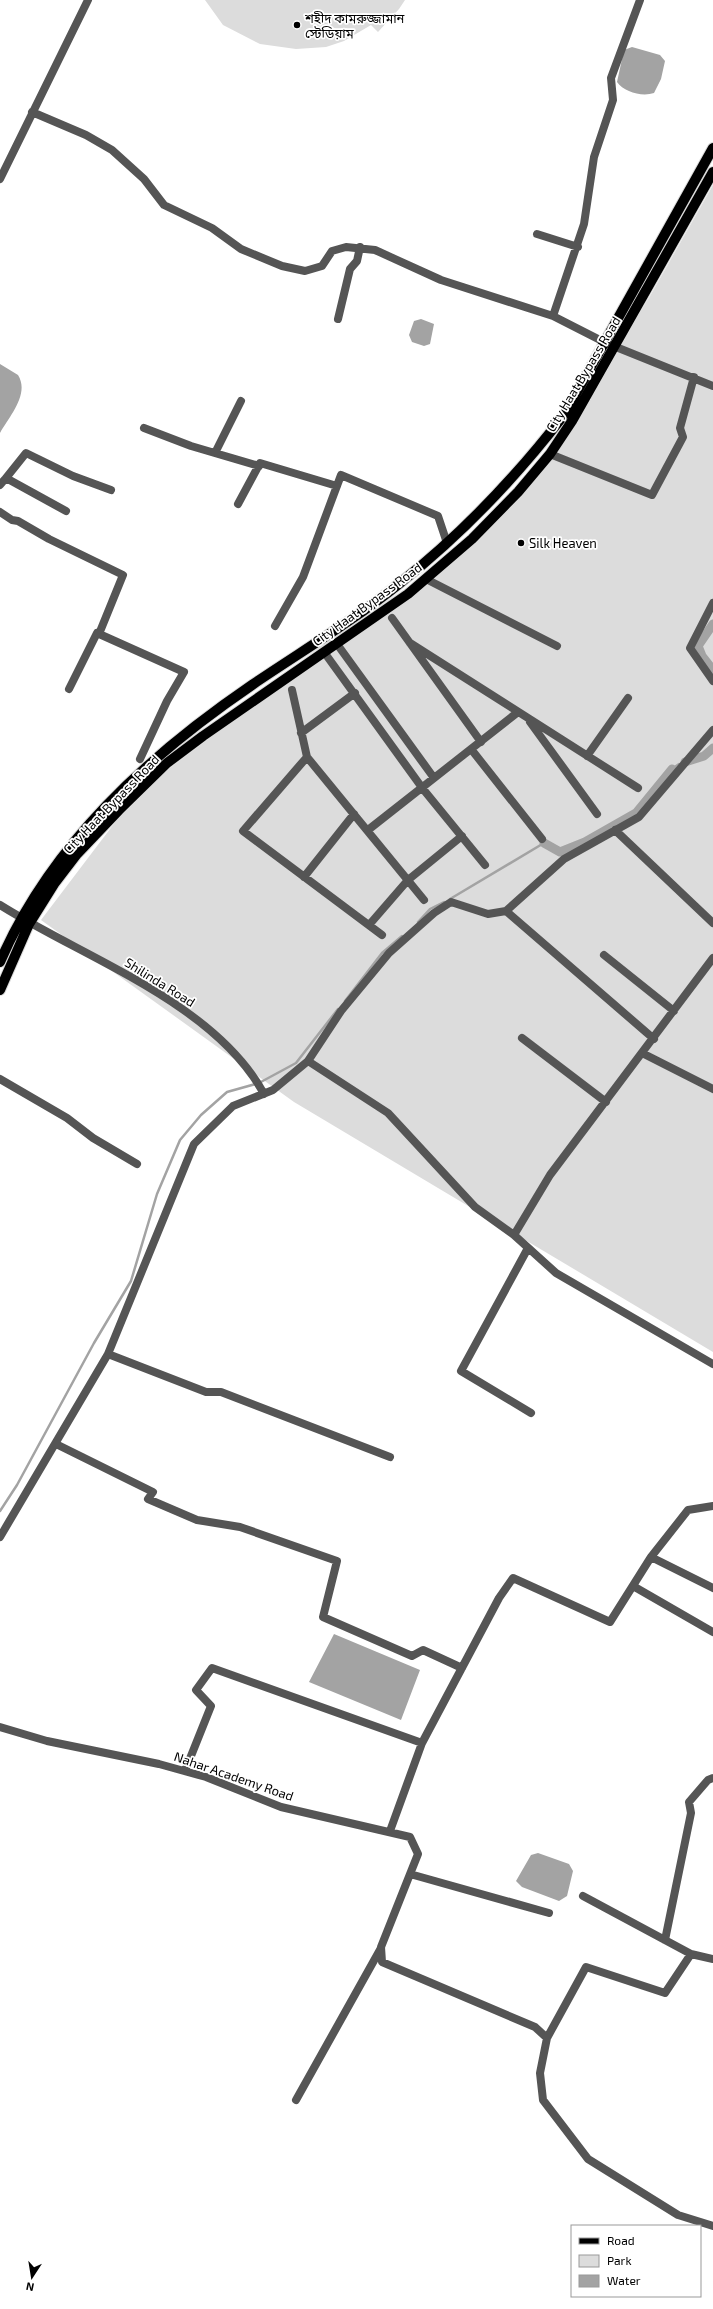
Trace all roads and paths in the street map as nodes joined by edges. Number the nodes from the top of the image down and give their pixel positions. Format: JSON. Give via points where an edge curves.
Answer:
{"nodes":[{"id":1,"x":88,"y":0,"type":"edge"},
{"id":2,"x":640,"y":0,"type":"edge"},
{"id":3,"x":32,"y":112,"type":"junction"},
{"id":4,"x":713,"y":148,"type":"edge"},
{"id":5,"x":713,"y":172,"type":"edge"},
{"id":6,"x":0,"y":179,"type":"edge"},
{"id":7,"x":536,"y":234,"type":"dead end"},
{"id":8,"x":360,"y":247,"type":"junction"},
{"id":9,"x":578,"y":247,"type":"junction"},
{"id":10,"x":553,"y":316,"type":"junction"},
{"id":11,"x":338,"y":319,"type":"dead end"},
{"id":12,"x":606,"y":343,"type":"junction"},
{"id":13,"x":616,"y":346,"type":"junction"},
{"id":14,"x":694,"y":377,"type":"junction"},
{"id":15,"x":713,"y":386,"type":"edge"},
{"id":16,"x":241,"y":401,"type":"dead end"},
{"id":17,"x":144,"y":428,"type":"dead end"},
{"id":18,"x":214,"y":453,"type":"junction"},
{"id":19,"x":550,"y":454,"type":"junction"},
{"id":20,"x":259,"y":466,"type":"junction"},
{"id":21,"x":6,"y":478,"type":"junction"},
{"id":22,"x":0,"y":485,"type":"edge"},
{"id":23,"x":337,"y":486,"type":"junction"},
{"id":24,"x":111,"y":490,"type":"dead end"},
{"id":25,"x":238,"y":504,"type":"dead end"},
{"id":26,"x":66,"y":511,"type":"dead end"},
{"id":27,"x":0,"y":512,"type":"edge"},
{"id":28,"x":447,"y":543,"type":"junction"},
{"id":29,"x":426,"y":579,"type":"junction"},
{"id":30,"x":713,"y":602,"type":"edge"},
{"id":31,"x":392,"y":618,"type":"dead end"},
{"id":32,"x":274,"y":626,"type":"dead end"},
{"id":33,"x":99,"y":634,"type":"junction"},
{"id":34,"x":410,"y":643,"type":"junction"},
{"id":35,"x":337,"y":644,"type":"junction"},
{"id":36,"x":557,"y":646,"type":"dead end"},
{"id":37,"x":324,"y":652,"type":"junction"},
{"id":38,"x":713,"y":681,"type":"edge"},
{"id":39,"x":69,"y":689,"type":"dead end"},
{"id":40,"x":292,"y":690,"type":"dead end"},
{"id":41,"x":355,"y":693,"type":"junction"},
{"id":42,"x":628,"y":698,"type":"dead end"},
{"id":43,"x":518,"y":712,"type":"junction"},
{"id":44,"x":527,"y":718,"type":"junction"},
{"id":45,"x":713,"y":730,"type":"edge"},
{"id":46,"x":302,"y":733,"type":"junction"},
{"id":47,"x":481,"y":742,"type":"junction"},
{"id":48,"x":471,"y":749,"type":"junction"},
{"id":49,"x":587,"y":756,"type":"junction"},
{"id":50,"x":307,"y":757,"type":"junction"},
{"id":51,"x":140,"y":759,"type":"dead end"},
{"id":52,"x":434,"y":778,"type":"junction"},
{"id":53,"x":422,"y":788,"type":"junction"},
{"id":54,"x":638,"y":788,"type":"dead end"},
{"id":55,"x":354,"y":814,"type":"junction"},
{"id":56,"x":597,"y":814,"type":"dead end"},
{"id":57,"x":368,"y":830,"type":"junction"},
{"id":58,"x":615,"y":830,"type":"junction"},
{"id":59,"x":462,"y":836,"type":"junction"},
{"id":60,"x":542,"y":839,"type":"dead end"},
{"id":61,"x":486,"y":865,"type":"dead end"},
{"id":62,"x":304,"y":877,"type":"junction"},
{"id":63,"x":408,"y":880,"type":"junction"},
{"id":64,"x":424,"y":900,"type":"dead end"},
{"id":65,"x":0,"y":905,"type":"edge"},
{"id":66,"x":506,"y":911,"type":"junction"},
{"id":67,"x":25,"y":921,"type":"junction"},
{"id":68,"x":713,"y":923,"type":"edge"},
{"id":69,"x":369,"y":925,"type":"junction"},
{"id":70,"x":382,"y":935,"type":"dead end"},
{"id":71,"x":604,"y":955,"type":"dead end"},
{"id":72,"x":713,"y":958,"type":"edge"},
{"id":73,"x":0,"y":962,"type":"edge"},
{"id":74,"x":0,"y":990,"type":"edge"},
{"id":75,"x":674,"y":1011,"type":"junction"},
{"id":76,"x":522,"y":1038,"type":"dead end"},
{"id":77,"x":654,"y":1039,"type":"junction"},
{"id":78,"x":642,"y":1053,"type":"junction"},
{"id":79,"x":308,"y":1061,"type":"junction"},
{"id":80,"x":0,"y":1079,"type":"edge"},
{"id":81,"x":713,"y":1089,"type":"edge"},
{"id":82,"x":263,"y":1092,"type":"junction"},
{"id":83,"x":606,"y":1102,"type":"junction"},
{"id":84,"x":137,"y":1164,"type":"dead end"},
{"id":85,"x":514,"y":1235,"type":"junction"},
{"id":86,"x":528,"y":1248,"type":"junction"},
{"id":87,"x":108,"y":1354,"type":"junction"},
{"id":88,"x":713,"y":1364,"type":"edge"},
{"id":89,"x":531,"y":1413,"type":"dead end"},
{"id":90,"x":56,"y":1444,"type":"junction"},
{"id":91,"x":390,"y":1457,"type":"dead end"},
{"id":92,"x":713,"y":1506,"type":"edge"},
{"id":93,"x":0,"y":1537,"type":"edge"},
{"id":94,"x":651,"y":1557,"type":"junction"},
{"id":95,"x":633,"y":1586,"type":"junction"},
{"id":96,"x":713,"y":1588,"type":"edge"},
{"id":97,"x":713,"y":1632,"type":"edge"},
{"id":98,"x":462,"y":1668,"type":"junction"},
{"id":99,"x":0,"y":1727,"type":"edge"},
{"id":100,"x":422,"y":1743,"type":"junction"},
{"id":101,"x":185,"y":1771,"type":"junction"},
{"id":102,"x":713,"y":1778,"type":"edge"},
{"id":103,"x":390,"y":1831,"type":"junction"},
{"id":104,"x":410,"y":1874,"type":"junction"},
{"id":105,"x":583,"y":1896,"type":"dead end"},
{"id":106,"x":549,"y":1913,"type":"dead end"},
{"id":107,"x":665,"y":1940,"type":"junction"},
{"id":108,"x":381,"y":1947,"type":"junction"},
{"id":109,"x":691,"y":1954,"type":"junction"},
{"id":110,"x":713,"y":1959,"type":"edge"},
{"id":111,"x":546,"y":2038,"type":"junction"},
{"id":112,"x":296,"y":2100,"type":"dead end"},
{"id":113,"x":713,"y":2226,"type":"edge"}],
"edges":[{"from":1,"to":3,"type":"street"},
{"from":2,"to":9,"type":"street","via":[[611,78],[613,100],[594,157]]},
{"from":3,"to":6,"type":"street"},
{"from":3,"to":8,"type":"street","via":[[86,135],[112,150],[144,179],[164,205],[212,228],[241,250],[282,266],[305,271],[322,266],[332,251],[346,246]]},
{"from":4,"to":12,"type":"main road","name":"City Haat Bypass Road"},
{"from":5,"to":13,"type":"main road","name":"City Haat Bypass Road"},
{"from":7,"to":9,"type":"street"},
{"from":8,"to":10,"type":"street","via":[[375,250],[441,280]]},
{"from":8,"to":11,"type":"street","via":[[357,261],[350,269]]},
{"from":9,"to":10,"type":"street"},
{"from":10,"to":12,"type":"street"},
{"from":12,"to":13,"type":"street"},
{"from":12,"to":28,"type":"main road","name":"City Haat Bypass Road","via":[[564,415],[537,450],[507,484]]},
{"from":13,"to":14,"type":"street"},
{"from":13,"to":19,"type":"main road","name":"City Haat Bypass Road"},
{"from":14,"to":15,"type":"street"},
{"from":14,"to":19,"type":"street","via":[[680,428],[683,437],[652,495]]},
{"from":16,"to":18,"type":"street"},
{"from":17,"to":18,"type":"street"},
{"from":18,"to":20,"type":"street"},
{"from":19,"to":29,"type":"main road","name":"City Haat Bypass Road","via":[[518,492],[472,539]]},
{"from":20,"to":23,"type":"street","via":[[260,463],[283,468]]},
{"from":20,"to":25,"type":"street"},
{"from":21,"to":22,"type":"street"},
{"from":21,"to":24,"type":"street","via":[[26,453],[73,476]]},
{"from":21,"to":26,"type":"street"},
{"from":23,"to":28,"type":"street","via":[[341,475],[438,516]]},
{"from":23,"to":32,"type":"street","via":[[303,577]]},
{"from":27,"to":33,"type":"street","via":[[49,539],[123,574]]},
{"from":28,"to":67,"type":"main road","name":"City Haat Bypass Road","via":[[400,584],[325,638],[252,685],[160,754],[69,847],[44,880]]},
{"from":29,"to":35,"type":"main road","name":"City Haat Bypass Road"},
{"from":29,"to":36,"type":"street"},
{"from":30,"to":38,"type":"street","via":[[690,648]]},
{"from":31,"to":34,"type":"street"},
{"from":33,"to":39,"type":"street","via":[[97,633]]},
{"from":33,"to":51,"type":"street","via":[[184,672],[167,700]]},
{"from":34,"to":43,"type":"street"},
{"from":34,"to":47,"type":"street"},
{"from":35,"to":37,"type":"main road","name":"City Haat Bypass Road"},
{"from":35,"to":52,"type":"street"},
{"from":37,"to":41,"type":"street"},
{"from":37,"to":67,"type":"main road","name":"City Haat Bypass Road","via":[[167,764],[77,854]]},
{"from":40,"to":46,"type":"street"},
{"from":41,"to":46,"type":"street"},
{"from":41,"to":53,"type":"street"},
{"from":42,"to":49,"type":"street"},
{"from":43,"to":44,"type":"street"},
{"from":43,"to":47,"type":"street"},
{"from":44,"to":49,"type":"street"},
{"from":44,"to":56,"type":"street"},
{"from":45,"to":58,"type":"street","via":[[639,817]]},
{"from":46,"to":50,"type":"street"},
{"from":47,"to":48,"type":"street"},
{"from":48,"to":52,"type":"street"},
{"from":48,"to":60,"type":"street"},
{"from":49,"to":54,"type":"street"},
{"from":50,"to":55,"type":"street"},
{"from":50,"to":62,"type":"street","via":[[243,831]]},
{"from":52,"to":53,"type":"street"},
{"from":53,"to":57,"type":"street"},
{"from":53,"to":59,"type":"street"},
{"from":55,"to":57,"type":"street"},
{"from":55,"to":62,"type":"street"},
{"from":57,"to":63,"type":"street"},
{"from":58,"to":66,"type":"street","via":[[564,859]]},
{"from":58,"to":68,"type":"street"},
{"from":59,"to":61,"type":"street"},
{"from":59,"to":63,"type":"street"},
{"from":62,"to":69,"type":"street"},
{"from":63,"to":64,"type":"street"},
{"from":63,"to":69,"type":"street"},
{"from":65,"to":67,"type":"street","name":"Shilinda Road"},
{"from":66,"to":77,"type":"street"},
{"from":66,"to":79,"type":"street","via":[[488,914],[451,902],[434,914],[389,953],[341,1011]]},
{"from":67,"to":73,"type":"main road","name":"City Haat Bypass Road"},
{"from":67,"to":74,"type":"main road","name":"City Haat Bypass Road"},
{"from":67,"to":82,"type":"street","name":"Shilinda Road","via":[[145,984],[194,1018],[235,1054]]},
{"from":69,"to":70,"type":"street"},
{"from":71,"to":75,"type":"street"},
{"from":72,"to":75,"type":"street"},
{"from":75,"to":77,"type":"street"},
{"from":76,"to":83,"type":"street"},
{"from":77,"to":78,"type":"street"},
{"from":78,"to":81,"type":"street"},
{"from":78,"to":83,"type":"street"},
{"from":79,"to":82,"type":"street"},
{"from":79,"to":85,"type":"street","via":[[388,1113],[475,1207]]},
{"from":80,"to":84,"type":"street","via":[[67,1118],[93,1138]]},
{"from":82,"to":87,"type":"street","via":[[233,1106],[194,1144]]},
{"from":83,"to":85,"type":"street","via":[[550,1176]]},
{"from":85,"to":86,"type":"street"},
{"from":86,"to":88,"type":"street","via":[[556,1273]]},
{"from":86,"to":89,"type":"street","via":[[461,1371]]},
{"from":87,"to":90,"type":"street"},
{"from":87,"to":91,"type":"street","via":[[206,1392],[220,1392]]},
{"from":90,"to":93,"type":"street"},
{"from":90,"to":98,"type":"street","via":[[154,1492],[148,1499],[169,1510],[197,1520],[240,1527],[337,1561],[323,1617],[412,1656],[423,1650]]},
{"from":92,"to":94,"type":"street","via":[[688,1510]]},
{"from":94,"to":95,"type":"street"},
{"from":94,"to":96,"type":"street"},
{"from":95,"to":97,"type":"street"},
{"from":95,"to":98,"type":"street","via":[[610,1622],[513,1578],[499,1598]]},
{"from":98,"to":100,"type":"street"},
{"from":99,"to":101,"type":"street","name":"Nahar Academy Road","via":[[47,1741]]},
{"from":100,"to":101,"type":"street","via":[[212,1668],[196,1690],[211,1706]]},
{"from":100,"to":103,"type":"street"},
{"from":101,"to":103,"type":"street","name":"Nahar Academy Road","via":[[281,1807]]},
{"from":102,"to":107,"type":"street","via":[[708,1780],[689,1802],[690,1813]]},
{"from":103,"to":104,"type":"street","name":"Nahar Academy Road","via":[[410,1837],[418,1854]]},
{"from":104,"to":106,"type":"street"},
{"from":104,"to":108,"type":"street","name":"Nahar Academy Road"},
{"from":105,"to":107,"type":"street"},
{"from":107,"to":109,"type":"street"},
{"from":108,"to":111,"type":"street","via":[[382,1962],[535,2027]]},
{"from":108,"to":112,"type":"street","name":"Nahar Academy Road"},
{"from":109,"to":110,"type":"street"},
{"from":109,"to":111,"type":"street","via":[[665,1993],[586,1967]]},
{"from":111,"to":113,"type":"street","via":[[540,2073],[543,2100],[588,2159],[678,2215]]}]}
